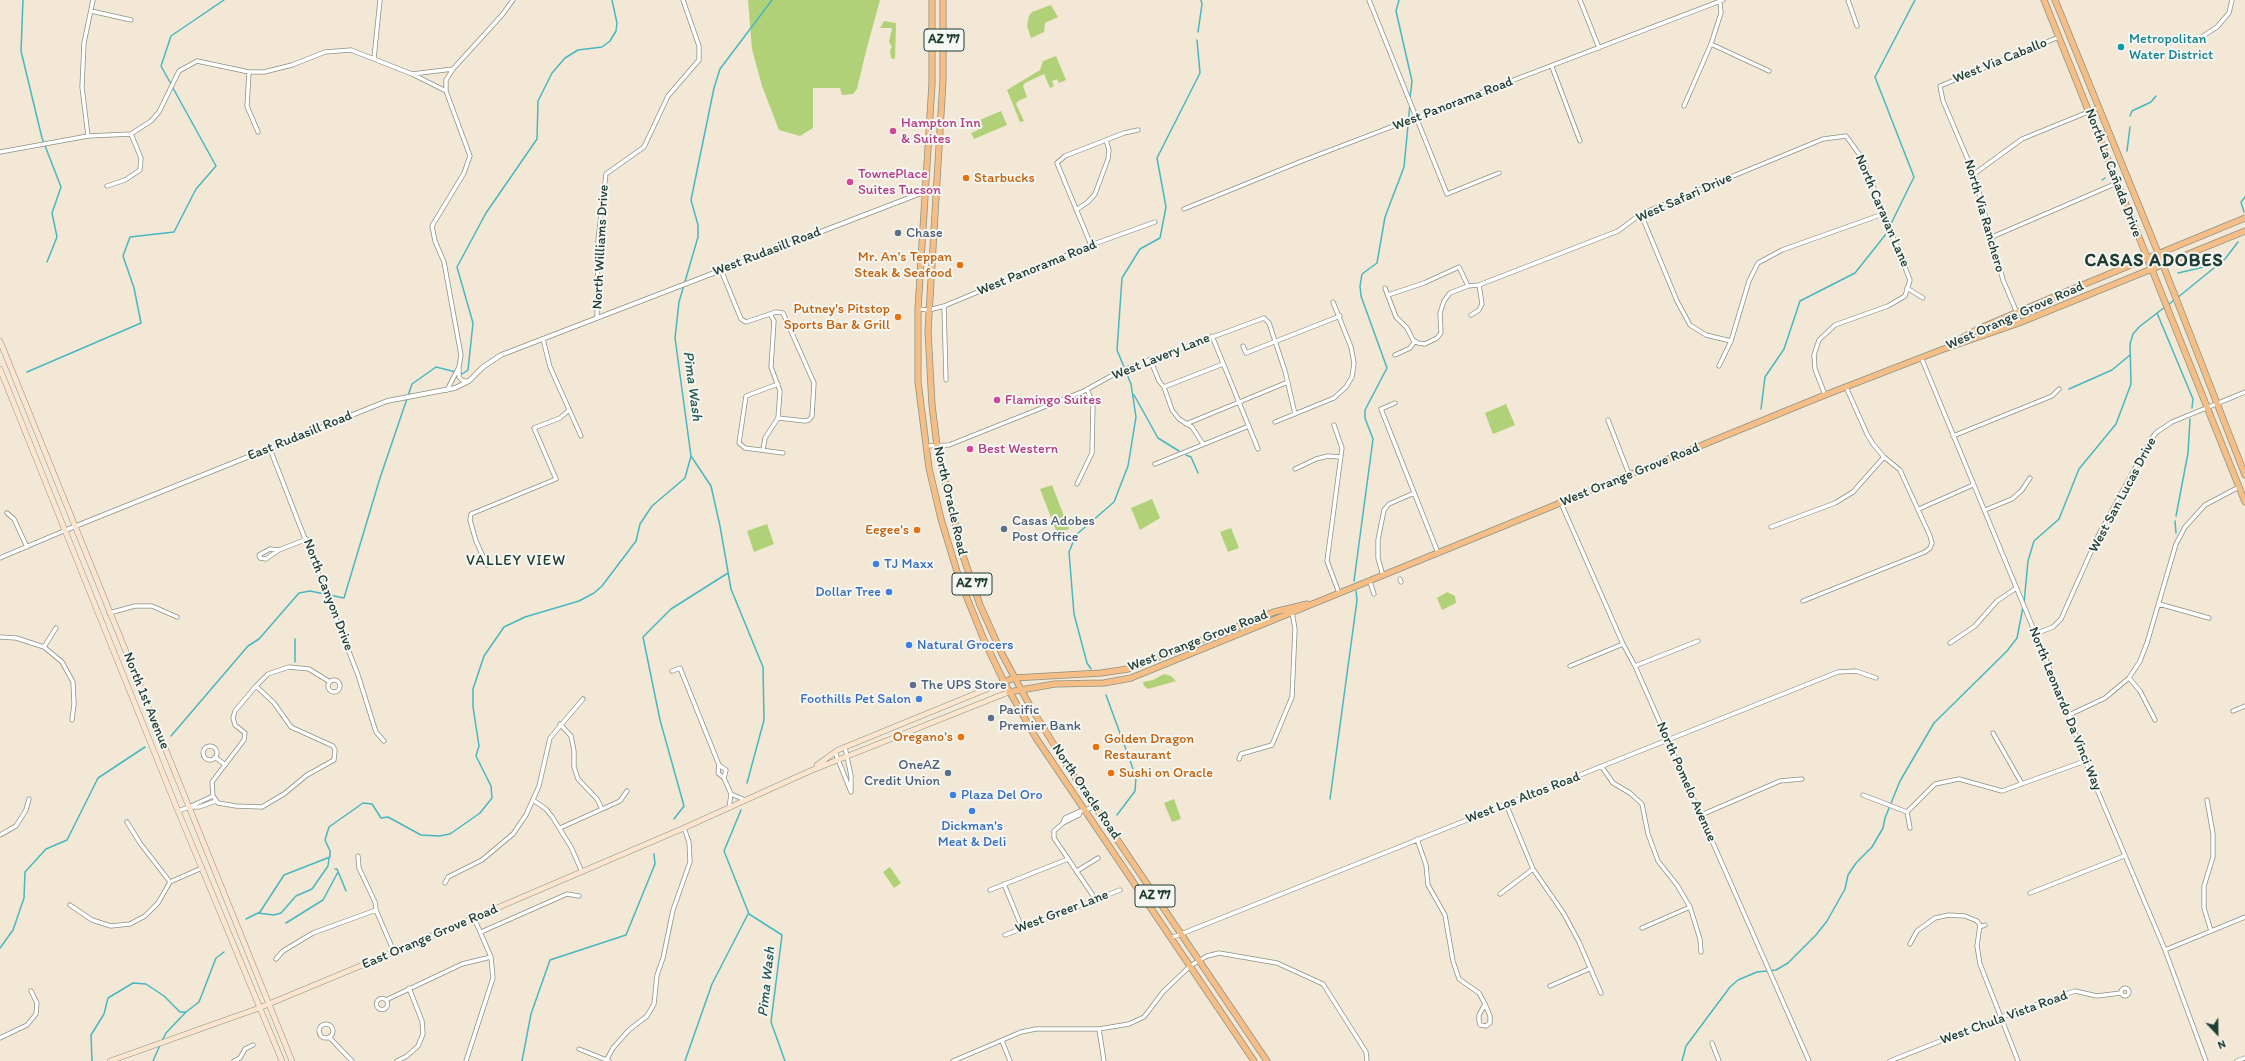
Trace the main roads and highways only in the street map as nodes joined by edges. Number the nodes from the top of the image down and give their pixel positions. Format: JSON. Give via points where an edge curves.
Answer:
{"nodes":[{"id":1,"x":932,"y":0,"type":"edge"},
{"id":2,"x":943,"y":0,"type":"edge"},
{"id":3,"x":2044,"y":0,"type":"edge"},
{"id":4,"x":2055,"y":0,"type":"edge"},
{"id":5,"x":932,"y":78,"type":"junction"},
{"id":6,"x":943,"y":78,"type":"junction"},
{"id":7,"x":2245,"y":218,"type":"edge"},
{"id":8,"x":2245,"y":231,"type":"edge"},
{"id":9,"x":2158,"y":254,"type":"junction"},
{"id":10,"x":2147,"y":259,"type":"junction"},
{"id":11,"x":2163,"y":265,"type":"junction"},
{"id":12,"x":2151,"y":270,"type":"junction"},
{"id":13,"x":0,"y":341,"type":"edge"},
{"id":14,"x":1941,"y":350,"type":"junction"},
{"id":15,"x":0,"y":369,"type":"edge"},
{"id":16,"x":2245,"y":475,"type":"edge"},
{"id":17,"x":2245,"y":502,"type":"edge"},
{"id":18,"x":1291,"y":610,"type":"junction"},
{"id":19,"x":1014,"y":678,"type":"junction"},
{"id":20,"x":1004,"y":682,"type":"junction"},
{"id":21,"x":1020,"y":689,"type":"junction"},
{"id":22,"x":1009,"y":692,"type":"junction"},
{"id":23,"x":810,"y":770,"type":"junction"},
{"id":24,"x":745,"y":800,"type":"joint"},
{"id":25,"x":269,"y":1004,"type":"junction"},
{"id":26,"x":259,"y":1008,"type":"junction"},
{"id":27,"x":118,"y":1060,"type":"edge"},
{"id":28,"x":110,"y":1061,"type":"edge"},
{"id":29,"x":282,"y":1061,"type":"edge"},
{"id":30,"x":292,"y":1061,"type":"edge"},
{"id":31,"x":1254,"y":1061,"type":"edge"},
{"id":32,"x":1267,"y":1061,"type":"edge"}],
"edges":[{"from":1,"to":5,"type":"main road","name":"North Oracle Road","number":"AZ 77"},
{"from":2,"to":6,"type":"main road","name":"North Oracle Road","number":"AZ 77"},
{"from":3,"to":10,"type":"main road","name":"North La Cañada Drive"},
{"from":4,"to":9,"type":"main road","name":"North La Cañada Drive"},
{"from":5,"to":6,"type":"main road"},
{"from":5,"to":20,"type":"main road","name":"North Oracle Road","number":"AZ 77","via":[[918,309],[918,382],[926,446],[941,519],[959,578],[981,634]]},
{"from":6,"to":19,"type":"main road","name":"North Oracle Road","number":"AZ 77","via":[[929,310],[931,385],[937,446],[952,519],[968,574]]},
{"from":7,"to":9,"type":"main road","name":"West Orange Grove Road"},
{"from":8,"to":11,"type":"main road","name":"West Orange Grove Road"},
{"from":9,"to":10,"type":"main road","name":"West Orange Grove Road"},
{"from":9,"to":11,"type":"main road","name":"North La Cañada Drive"},
{"from":10,"to":12,"type":"main road","name":"North La Cañada Drive"},
{"from":10,"to":14,"type":"main road","name":"West Orange Grove Road","via":[[1978,329]]},
{"from":11,"to":12,"type":"main road","name":"West Orange Grove Road"},
{"from":11,"to":16,"type":"main road","name":"North La Cañada Drive"},
{"from":12,"to":14,"type":"main road","name":"West Orange Grove Road","via":[[2019,323]]},
{"from":12,"to":17,"type":"main road","name":"North La Cañada Drive"},
{"from":13,"to":25,"type":"main road","name":"North 1st Avenue"},
{"from":14,"to":18,"type":"main road","name":"West Orange Grove Road","via":[[1629,474],[1370,582]]},
{"from":15,"to":26,"type":"main road","name":"North 1st Avenue"},
{"from":18,"to":19,"type":"main road","name":"West Orange Grove Road","via":[[1128,669]]},
{"from":18,"to":21,"type":"main road","name":"West Orange Grove Road","via":[[1131,678],[1104,683],[1055,684]]},
{"from":19,"to":20,"type":"main road","name":"West Orange Grove Road"},
{"from":19,"to":21,"type":"main road","name":"North Oracle Road","number":"AZ 77"},
{"from":20,"to":22,"type":"main road","name":"North Oracle Road","number":"AZ 77"},
{"from":20,"to":23,"type":"main road","name":"West Orange Grove Road","via":[[835,752]]},
{"from":21,"to":22,"type":"main road","name":"West Orange Grove Road"},
{"from":21,"to":32,"type":"main road","name":"North Oracle Road","number":"AZ 77","via":[[1095,808]]},
{"from":22,"to":23,"type":"main road","name":"West Orange Grove Road"},
{"from":22,"to":31,"type":"main road","name":"North Oracle Road","number":"AZ 77","via":[[1082,811]]},
{"from":23,"to":24,"type":"main road","name":"West Orange Grove Road"},
{"from":24,"to":25,"type":"main road","name":"East Orange Grove Road"},
{"from":25,"to":26,"type":"main road","name":"East Orange Grove Road"},
{"from":25,"to":30,"type":"main road","name":"North 1st Avenue"},
{"from":26,"to":27,"type":"main road","name":"East Orange Grove Road"},
{"from":26,"to":29,"type":"main road","name":"North 1st Avenue"},
{"from":27,"to":28,"type":"main road","name":"East Orange Grove Road"}]}
